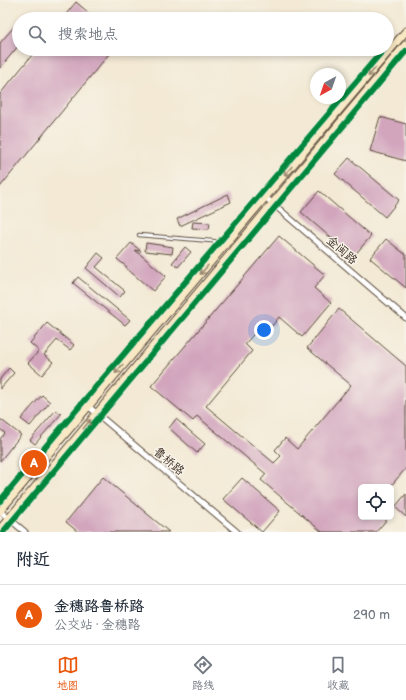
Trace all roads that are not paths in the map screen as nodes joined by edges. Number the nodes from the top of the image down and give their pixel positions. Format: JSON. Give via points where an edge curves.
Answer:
{"nodes":[{"id":1,"x":406,"y":31,"type":"edge"},
{"id":2,"x":403,"y":43,"type":"edge"},
{"id":3,"x":394,"y":53,"type":"edge"},
{"id":4,"x":394,"y":54,"type":"edge"},
{"id":5,"x":391,"y":56,"type":"edge"},
{"id":6,"x":392,"y":56,"type":"edge"},
{"id":7,"x":266,"y":197,"type":"junction"},
{"id":8,"x":273,"y":203,"type":"junction"},
{"id":9,"x":138,"y":235,"type":"dead end"},
{"id":10,"x":227,"y":243,"type":"junction"},
{"id":11,"x":406,"y":318,"type":"edge"},
{"id":12,"x":88,"y":406,"type":"junction"},
{"id":13,"x":96,"y":412,"type":"junction"},
{"id":14,"x":0,"y":511,"type":"edge"},
{"id":15,"x":9,"y":518,"type":"junction"},
{"id":16,"x":0,"y":529,"type":"edge"},
{"id":17,"x":25,"y":532,"type":"edge"},
{"id":18,"x":237,"y":532,"type":"edge"}],
"edges":[{"from":1,"to":2,"type":"street"},
{"from":2,"to":3,"type":"street","one_way":true},
{"from":2,"to":4,"type":"street"},
{"from":5,"to":7,"type":"street","one_way":true},
{"from":6,"to":8,"type":"street"},
{"from":7,"to":8,"type":"street","name":"金闽路"},
{"from":7,"to":10,"type":"street"},
{"from":8,"to":11,"type":"street","name":"金闽路"},
{"from":8,"to":13,"type":"street"},
{"from":9,"to":10,"type":"lane"},
{"from":10,"to":12,"type":"street","one_way":true},
{"from":12,"to":13,"type":"street","name":"鲁桥路"},
{"from":12,"to":14,"type":"street"},
{"from":15,"to":13,"type":"street","one_way":true},
{"from":13,"to":18,"type":"street","name":"鲁桥路"},
{"from":14,"to":15,"type":"street"},
{"from":15,"to":16,"type":"street"},
{"from":15,"to":17,"type":"street"}]}
